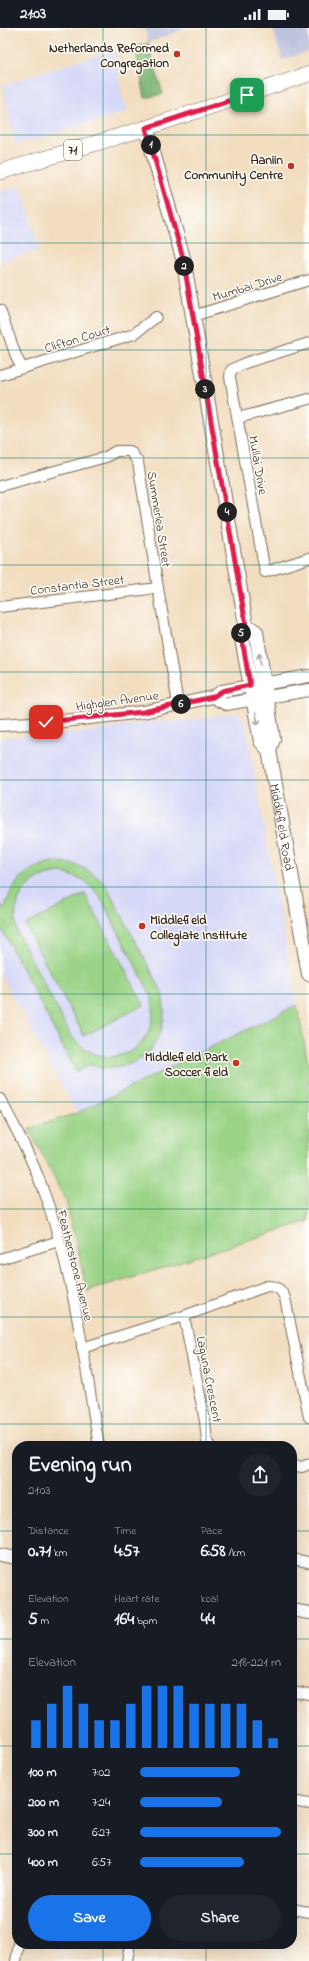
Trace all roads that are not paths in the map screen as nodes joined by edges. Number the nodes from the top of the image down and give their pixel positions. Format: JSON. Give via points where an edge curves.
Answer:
{"nodes":[{"id":1,"x":309,"y":74,"type":"edge"},
{"id":2,"x":146,"y":128,"type":"junction"},
{"id":3,"x":0,"y":172,"type":"edge"},
{"id":4,"x":309,"y":280,"type":"edge"},
{"id":5,"x":0,"y":310,"type":"edge"},
{"id":6,"x":193,"y":316,"type":"junction"},
{"id":7,"x":156,"y":317,"type":"dead end"},
{"id":8,"x":309,"y":343,"type":"edge"},
{"id":9,"x":22,"y":368,"type":"junction"},
{"id":10,"x":0,"y":375,"type":"edge"},
{"id":11,"x":309,"y":398,"type":"edge"},
{"id":12,"x":238,"y":418,"type":"junction"},
{"id":13,"x":0,"y":486,"type":"edge"},
{"id":14,"x":309,"y":558,"type":"edge"},
{"id":15,"x":158,"y":588,"type":"junction"},
{"id":16,"x":0,"y":607,"type":"edge"},
{"id":17,"x":309,"y":676,"type":"edge"},
{"id":18,"x":257,"y":684,"type":"junction"},
{"id":19,"x":309,"y":690,"type":"edge"},
{"id":20,"x":213,"y":697,"type":"junction"},
{"id":21,"x":259,"y":699,"type":"junction"},
{"id":22,"x":178,"y":704,"type":"junction"},
{"id":23,"x":0,"y":725,"type":"edge"},
{"id":24,"x":309,"y":974,"type":"edge"},
{"id":25,"x":0,"y":1099,"type":"edge"},
{"id":26,"x":59,"y":1241,"type":"junction"},
{"id":27,"x":0,"y":1259,"type":"edge"},
{"id":28,"x":184,"y":1316,"type":"junction"},
{"id":29,"x":82,"y":1348,"type":"junction"},
{"id":30,"x":309,"y":1417,"type":"edge"},
{"id":31,"x":98,"y":1441,"type":"edge"},
{"id":32,"x":208,"y":1441,"type":"edge"},
{"id":33,"x":309,"y":1464,"type":"edge"},
{"id":34,"x":297,"y":1466,"type":"edge"},
{"id":35,"x":0,"y":1555,"type":"edge"},
{"id":36,"x":12,"y":1557,"type":"edge"},
{"id":37,"x":297,"y":1560,"type":"edge"},
{"id":38,"x":309,"y":1562,"type":"edge"},
{"id":39,"x":297,"y":1611,"type":"edge"},
{"id":40,"x":309,"y":1613,"type":"edge"},
{"id":41,"x":297,"y":1692,"type":"edge"},
{"id":42,"x":309,"y":1694,"type":"edge"},
{"id":43,"x":297,"y":1802,"type":"edge"},
{"id":44,"x":309,"y":1804,"type":"edge"},
{"id":45,"x":297,"y":1910,"type":"edge"},
{"id":46,"x":309,"y":1912,"type":"edge"},
{"id":47,"x":18,"y":1949,"type":"edge"},
{"id":48,"x":129,"y":1949,"type":"edge"},
{"id":49,"x":16,"y":1961,"type":"edge"},
{"id":50,"x":127,"y":1961,"type":"edge"}],
"edges":[{"from":1,"to":2,"type":"main road","number":"71"},
{"from":2,"to":3,"type":"main road","number":"71"},
{"from":2,"to":6,"type":"main road","name":"Middlefield Road","via":[[183,258]]},
{"from":4,"to":6,"type":"street","name":"Mumbai Drive"},
{"from":5,"to":9,"type":"street"},
{"from":6,"to":18,"type":"main road","name":"Middlefield Road","via":[[246,625],[241,633]]},
{"from":7,"to":9,"type":"street","name":"Clifton Court","via":[[134,334]]},
{"from":8,"to":12,"type":"street","name":"Mullai Drive","via":[[245,363],[231,370]]},
{"from":9,"to":10,"type":"street","name":"Clifton Court"},
{"from":11,"to":12,"type":"street"},
{"from":12,"to":14,"type":"street","name":"Mullai Drive","via":[[265,572]]},
{"from":13,"to":15,"type":"street","name":"Summerlea Street","via":[[106,457],[116,451],[130,451],[138,462]]},
{"from":15,"to":16,"type":"street","name":"Constantia Street"},
{"from":15,"to":22,"type":"street","name":"Summerlea Street"},
{"from":17,"to":18,"type":"street","name":"Highglen Avenue"},
{"from":18,"to":20,"type":"street","name":"Highglen Avenue","via":[[222,691]]},
{"from":18,"to":21,"type":"main road","name":"Middlefield Road"},
{"from":19,"to":21,"type":"street"},
{"from":20,"to":21,"type":"street","via":[[226,704]]},
{"from":20,"to":22,"type":"street","name":"Highglen Avenue"},
{"from":21,"to":24,"type":"main road","name":"Middlefield Road","via":[[273,739],[269,750]]},
{"from":22,"to":23,"type":"street","name":"Highglen Avenue","via":[[143,712]]},
{"from":25,"to":26,"type":"street","name":"Featherstone Avenue","via":[[30,1158],[48,1203]]},
{"from":26,"to":27,"type":"street"},
{"from":26,"to":29,"type":"street","name":"Featherstone Avenue","via":[[69,1276]]},
{"from":28,"to":29,"type":"street"},
{"from":28,"to":30,"type":"street","via":[[267,1286],[282,1290],[288,1308]]},
{"from":28,"to":32,"type":"street","name":"Laguna Crescent"},
{"from":29,"to":31,"type":"street","name":"Featherstone Avenue"},
{"from":33,"to":34,"type":"street"},
{"from":35,"to":36,"type":"street"},
{"from":37,"to":38,"type":"street"},
{"from":39,"to":40,"type":"street"},
{"from":41,"to":42,"type":"street"},
{"from":43,"to":44,"type":"street"},
{"from":45,"to":46,"type":"street"},
{"from":47,"to":49,"type":"street"},
{"from":48,"to":50,"type":"street"}]}
